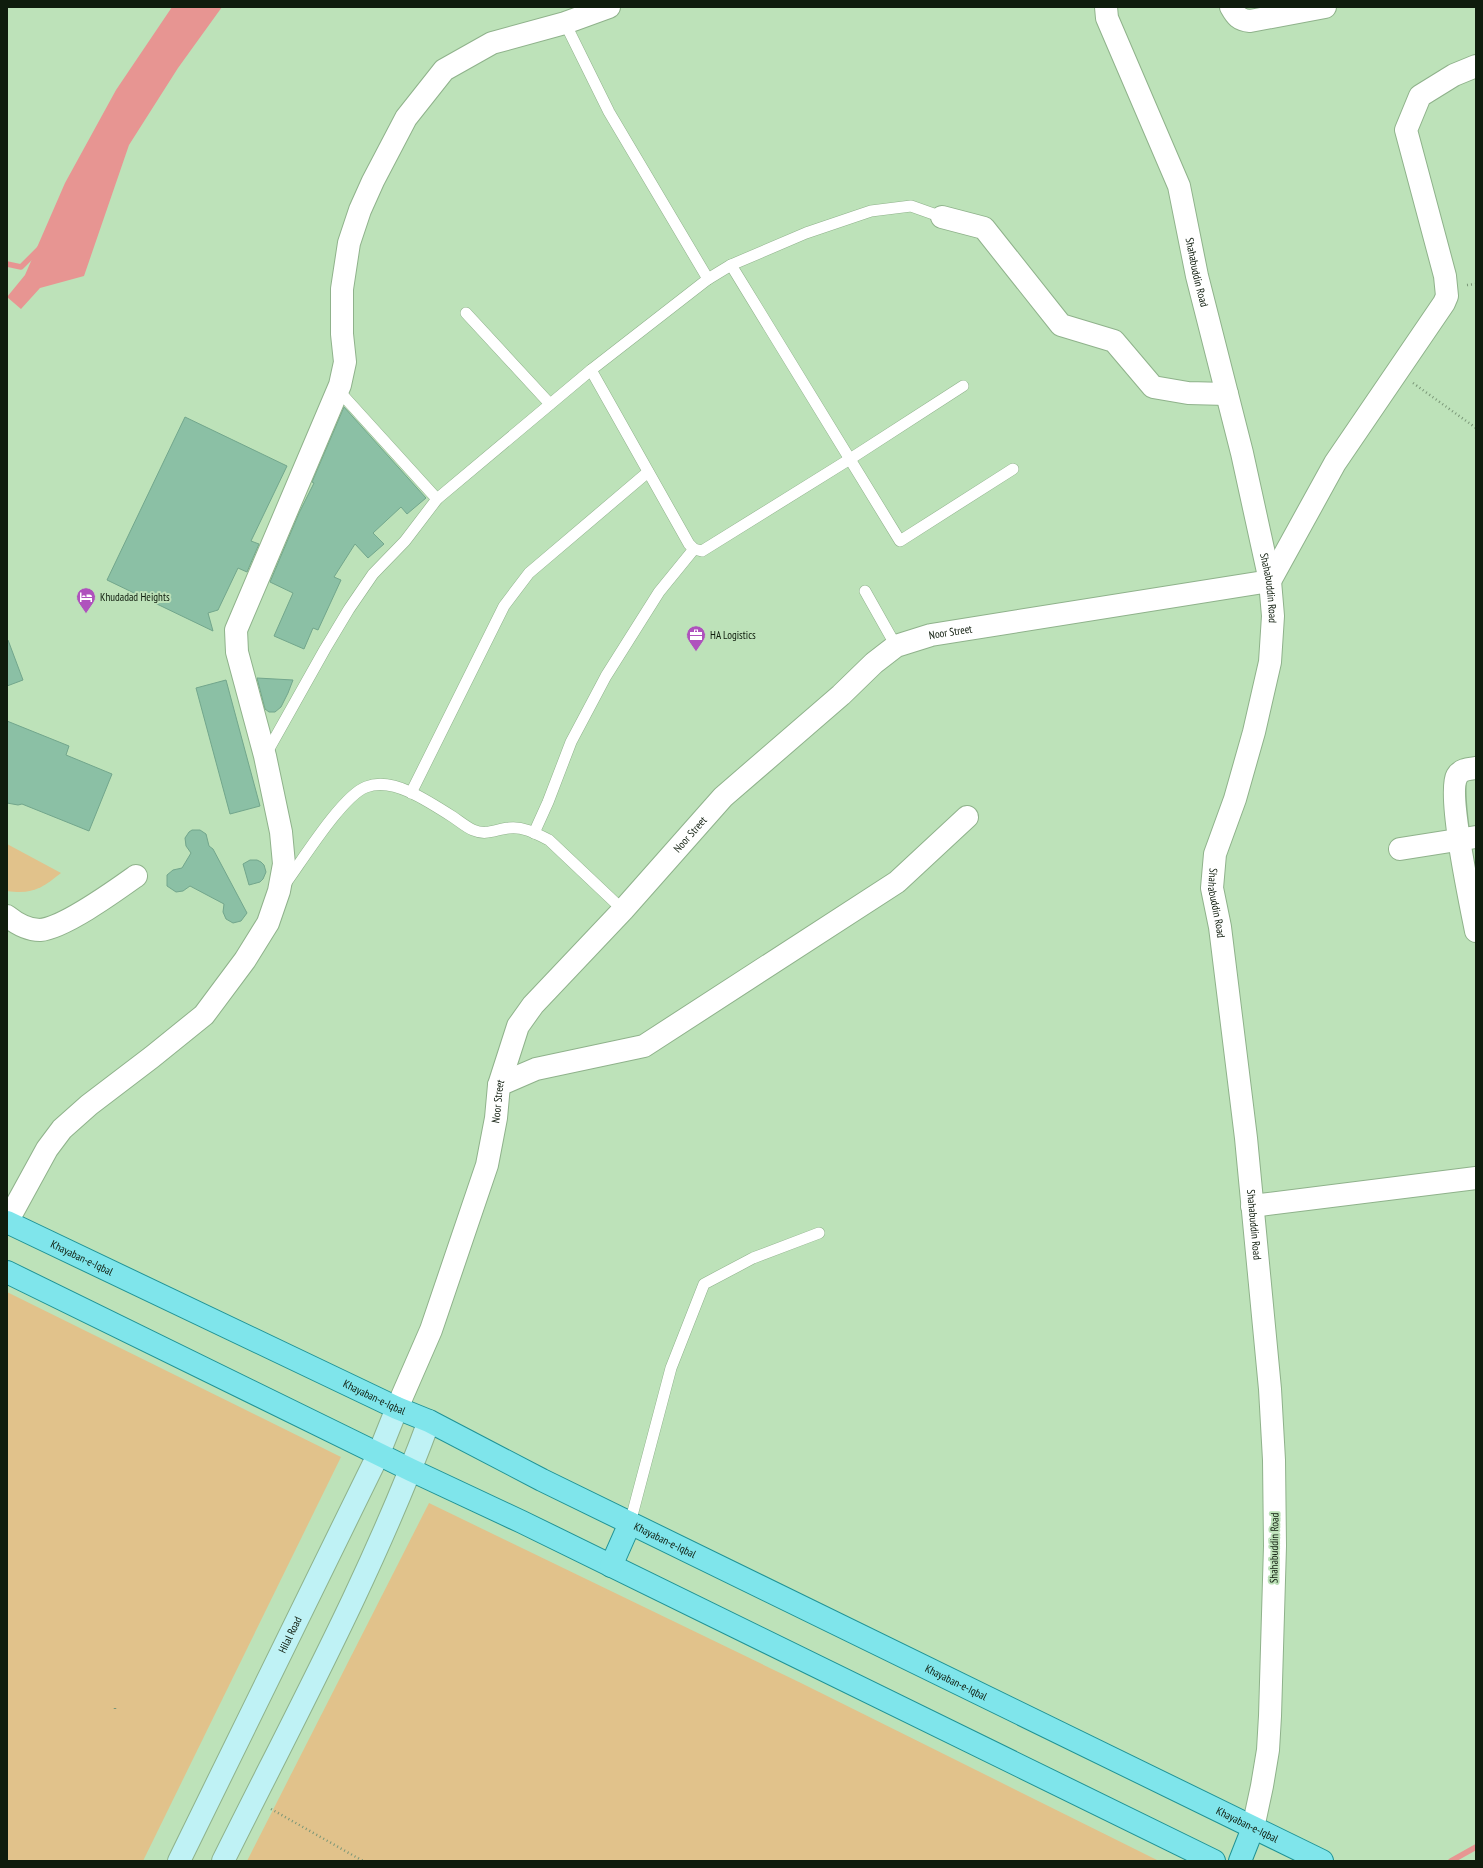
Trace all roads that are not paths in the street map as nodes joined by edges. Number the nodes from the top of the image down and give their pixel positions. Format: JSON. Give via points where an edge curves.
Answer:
{"nodes":[{"id":1,"x":609,"y":7,"type":"edge"},
{"id":2,"x":1106,"y":7,"type":"edge"},
{"id":3,"x":1231,"y":7,"type":"edge"},
{"id":4,"x":1325,"y":7,"type":"edge"},
{"id":5,"x":565,"y":23,"type":"junction"},
{"id":6,"x":1476,"y":66,"type":"edge"},
{"id":7,"x":942,"y":217,"type":"joint"},
{"id":8,"x":732,"y":265,"type":"junction"},
{"id":9,"x":708,"y":279,"type":"junction"},
{"id":10,"x":466,"y":313,"type":"dead end"},
{"id":11,"x":591,"y":370,"type":"junction"},
{"id":12,"x":963,"y":386,"type":"dead end"},
{"id":13,"x":338,"y":390,"type":"junction"},
{"id":14,"x":1227,"y":394,"type":"junction"},
{"id":15,"x":550,"y":404,"type":"junction"},
{"id":16,"x":850,"y":459,"type":"junction"},
{"id":17,"x":1013,"y":469,"type":"dead end"},
{"id":18,"x":648,"y":472,"type":"junction"},
{"id":19,"x":438,"y":499,"type":"junction"},
{"id":20,"x":694,"y":549,"type":"junction"},
{"id":21,"x":1270,"y":581,"type":"junction"},
{"id":22,"x":865,"y":591,"type":"dead end"},
{"id":23,"x":896,"y":646,"type":"junction"},
{"id":24,"x":265,"y":756,"type":"junction"},
{"id":25,"x":1476,"y":768,"type":"edge"},
{"id":26,"x":411,"y":793,"type":"junction"},
{"id":27,"x":967,"y":817,"type":"dead end"},
{"id":28,"x":534,"y":832,"type":"junction"},
{"id":29,"x":1467,"y":838,"type":"edge"},
{"id":30,"x":1400,"y":849,"type":"dead end"},
{"id":31,"x":136,"y":876,"type":"dead end"},
{"id":32,"x":279,"y":891,"type":"junction"},
{"id":33,"x":623,"y":910,"type":"junction"},
{"id":34,"x":7,"y":916,"type":"edge"},
{"id":35,"x":1476,"y":931,"type":"edge"},
{"id":36,"x":499,"y":1085,"type":"junction"},
{"id":37,"x":1476,"y":1178,"type":"edge"},
{"id":38,"x":1252,"y":1206,"type":"junction"},
{"id":39,"x":7,"y":1222,"type":"edge"},
{"id":40,"x":818,"y":1233,"type":"dead end"},
{"id":41,"x":7,"y":1272,"type":"edge"},
{"id":42,"x":397,"y":1408,"type":"junction"},
{"id":43,"x":429,"y":1420,"type":"junction"},
{"id":44,"x":379,"y":1453,"type":"junction"},
{"id":45,"x":411,"y":1470,"type":"junction"},
{"id":46,"x":630,"y":1523,"type":"junction"},
{"id":47,"x":610,"y":1566,"type":"junction"},
{"id":48,"x":1253,"y":1828,"type":"junction"},
{"id":49,"x":179,"y":1861,"type":"edge"},
{"id":50,"x":224,"y":1861,"type":"edge"},
{"id":51,"x":1214,"y":1861,"type":"edge"},
{"id":52,"x":1240,"y":1861,"type":"edge"},
{"id":53,"x":1322,"y":1861,"type":"edge"}],
"edges":[{"from":1,"to":5,"type":"street"},
{"from":2,"to":14,"type":"street","name":"Shahabuddin Road","via":[[1108,18],[1151,125],[1179,186],[1197,276]]},
{"from":3,"to":4,"type":"street","via":[[1236,17],[1250,21]]},
{"from":5,"to":9,"type":"lane","via":[[609,112]]},
{"from":5,"to":13,"type":"street","via":[[492,43],[444,70],[406,118],[373,181],[349,243],[342,289],[345,362]]},
{"from":6,"to":21,"type":"street","via":[[1454,75],[1420,96],[1406,130],[1446,281],[1447,296],[1335,463]]},
{"from":7,"to":8,"type":"lane","via":[[911,206],[871,211],[806,233]]},
{"from":7,"to":14,"type":"street","via":[[984,228],[1061,324],[1114,341],[1153,387],[1188,393]]},
{"from":8,"to":9,"type":"lane"},
{"from":8,"to":16,"type":"lane"},
{"from":9,"to":11,"type":"lane"},
{"from":10,"to":15,"type":"lane"},
{"from":11,"to":15,"type":"lane"},
{"from":11,"to":18,"type":"lane"},
{"from":12,"to":16,"type":"lane"},
{"from":13,"to":19,"type":"lane"},
{"from":13,"to":24,"type":"street","via":[[236,630],[237,652]]},
{"from":14,"to":21,"type":"street","name":"Shahabuddin Road"},
{"from":15,"to":19,"type":"lane"},
{"from":16,"to":17,"type":"lane","via":[[900,541]]},
{"from":16,"to":20,"type":"lane","via":[[706,549]]},
{"from":18,"to":20,"type":"lane"},
{"from":18,"to":26,"type":"lane","via":[[529,573],[504,606]]},
{"from":19,"to":24,"type":"lane","via":[[405,541],[373,574],[349,609]]},
{"from":20,"to":28,"type":"lane","via":[[659,592],[606,676],[571,742]]},
{"from":21,"to":23,"type":"street","name":"Noor Street","via":[[931,635]]},
{"from":21,"to":38,"type":"street","name":"Shahabuddin Road","via":[[1273,616],[1270,662],[1254,732],[1215,854],[1212,888],[1220,927]]},
{"from":22,"to":23,"type":"lane"},
{"from":23,"to":33,"type":"street","name":"Noor Street","via":[[723,797]]},
{"from":24,"to":32,"type":"street","via":[[281,832],[284,864]]},
{"from":25,"to":29,"type":"street","via":[[1464,769],[1457,775],[1454,784]]},
{"from":26,"to":28,"type":"lane","via":[[473,830],[486,833],[518,828]]},
{"from":26,"to":32,"type":"lane","via":[[395,786],[380,784],[366,787],[355,794],[338,811]]},
{"from":27,"to":36,"type":"street","via":[[897,882],[644,1046],[536,1069]]},
{"from":28,"to":33,"type":"lane","via":[[566,854],[584,875]]},
{"from":29,"to":30,"type":"street"},
{"from":29,"to":35,"type":"street"},
{"from":31,"to":34,"type":"street","via":[[105,898],[57,926],[33,929],[16,923]]},
{"from":32,"to":39,"type":"street","via":[[268,923],[245,960],[204,1015],[89,1104],[62,1129],[47,1149]]},
{"from":33,"to":36,"type":"street","name":"Noor Street","via":[[534,1005],[518,1026]]},
{"from":36,"to":42,"type":"street","name":"Noor Street","via":[[487,1165],[431,1330]]},
{"from":37,"to":38,"type":"street"},
{"from":38,"to":48,"type":"street","name":"Shahabuddin Road","via":[[1270,1389],[1275,1538],[1268,1750]]},
{"from":39,"to":42,"type":"main road","name":"Khayaban-e-Iqbal"},
{"from":40,"to":46,"type":"lane","via":[[753,1258],[704,1284],[671,1368]]},
{"from":41,"to":44,"type":"main road"},
{"from":42,"to":43,"type":"main road","name":"Khayaban-e-Iqbal"},
{"from":42,"to":44,"type":"street","name":"Hilal Road"},
{"from":43,"to":45,"type":"street"},
{"from":43,"to":46,"type":"main road","name":"Khayaban-e-Iqbal"},
{"from":44,"to":45,"type":"main road"},
{"from":44,"to":49,"type":"street","name":"Hilal Road"},
{"from":45,"to":47,"type":"main road"},
{"from":45,"to":50,"type":"street","via":[[351,1606]]},
{"from":46,"to":47,"type":"main road"},
{"from":46,"to":48,"type":"main road","name":"Khayaban-e-Iqbal"},
{"from":47,"to":51,"type":"main road"},
{"from":48,"to":52,"type":"main road"},
{"from":48,"to":53,"type":"main road","name":"Khayaban-e-Iqbal"}]}
